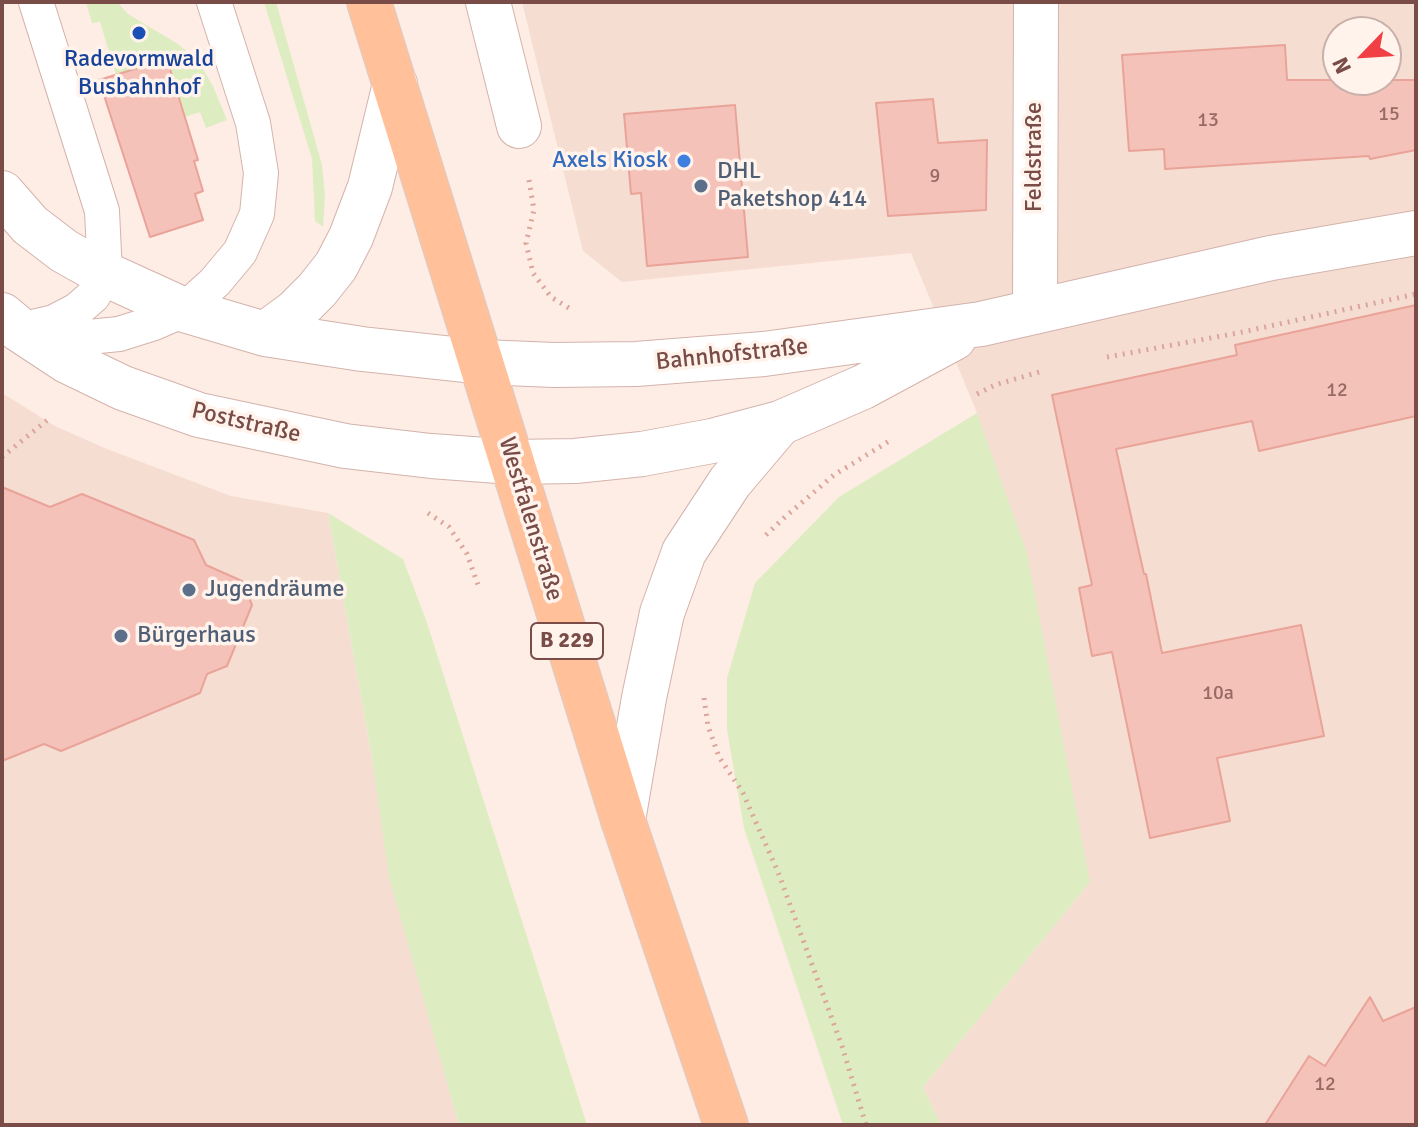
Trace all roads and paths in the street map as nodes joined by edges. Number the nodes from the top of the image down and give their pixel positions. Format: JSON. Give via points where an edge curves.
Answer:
{"nodes":[{"id":1,"x":36,"y":2,"type":"edge"},
{"id":2,"x":369,"y":2,"type":"edge"},
{"id":3,"x":488,"y":2,"type":"edge"},
{"id":4,"x":1036,"y":2,"type":"edge"},
{"id":5,"x":210,"y":3,"type":"edge"},
{"id":6,"x":395,"y":84,"type":"junction"},
{"id":7,"x":519,"y":126,"type":"joint"},
{"id":8,"x":2,"y":193,"type":"edge"},
{"id":9,"x":1416,"y":233,"type":"edge"},
{"id":10,"x":105,"y":274,"type":"junction"},
{"id":11,"x":1416,"y":294,"type":"edge"},
{"id":12,"x":571,"y":309,"type":"dead end"},
{"id":13,"x":184,"y":310,"type":"junction"},
{"id":14,"x":1035,"y":312,"type":"junction"},
{"id":15,"x":11,"y":323,"type":"edge"},
{"id":16,"x":981,"y":324,"type":"junction"},
{"id":17,"x":265,"y":334,"type":"junction"},
{"id":18,"x":1099,"y":358,"type":"dead end"},
{"id":19,"x":482,"y":362,"type":"junction"},
{"id":20,"x":1053,"y":368,"type":"dead end"},
{"id":21,"x":966,"y":399,"type":"dead end"},
{"id":22,"x":54,"y":414,"type":"dead end"},
{"id":23,"x":780,"y":423,"type":"junction"},
{"id":24,"x":901,"y":434,"type":"dead end"},
{"id":25,"x":2,"y":457,"type":"edge"},
{"id":26,"x":512,"y":462,"type":"junction"},
{"id":27,"x":425,"y":512,"type":"dead end"},
{"id":28,"x":765,"y":536,"type":"dead end"},
{"id":29,"x":478,"y":585,"type":"dead end"},
{"id":30,"x":702,"y":686,"type":"dead end"},
{"id":31,"x":623,"y":820,"type":"junction"},
{"id":32,"x":726,"y":1125,"type":"edge"},
{"id":33,"x":866,"y":1125,"type":"edge"}],
"edges":[{"from":1,"to":10,"type":"lane","via":[[102,211]]},
{"from":2,"to":6,"type":"main road","name":"Westfalenstraße","number":"B 229"},
{"from":3,"to":7,"type":"street"},
{"from":4,"to":14,"type":"street","name":"Feldstraße"},
{"from":5,"to":13,"type":"lane","via":[[253,123],[261,173],[257,214],[240,252]]},
{"from":6,"to":17,"type":"street","via":[[370,187],[336,266],[295,312]]},
{"from":6,"to":19,"type":"main road","name":"Westfalenstraße","number":"B 229"},
{"from":7,"to":12,"type":"path","via":[[534,210],[526,243],[533,273],[551,297]]},
{"from":8,"to":10,"type":"street","via":[[30,225]]},
{"from":9,"to":14,"type":"street","name":"Bahnhofstraße","via":[[1271,258]]},
{"from":10,"to":13,"type":"street"},
{"from":10,"to":15,"type":"lane","via":[[93,296],[54,322]]},
{"from":11,"to":18,"type":"path"},
{"from":13,"to":15,"type":"lane","via":[[119,334],[68,339]]},
{"from":13,"to":17,"type":"street"},
{"from":14,"to":16,"type":"street","name":"Bahnhofstraße"},
{"from":15,"to":26,"type":"street","name":"Poststraße","via":[[67,361],[199,415],[345,446]]},
{"from":16,"to":19,"type":"street","name":"Bahnhofstraße","via":[[764,354],[636,364]]},
{"from":16,"to":23,"type":"street","name":"Bahnhofstraße","via":[[863,387]]},
{"from":17,"to":19,"type":"street"},
{"from":19,"to":26,"type":"main road","name":"Westfalenstraße","number":"B 229"},
{"from":20,"to":21,"type":"path"},
{"from":22,"to":25,"type":"path"},
{"from":23,"to":26,"type":"street","name":"Bahnhofstraße","via":[[642,454]]},
{"from":23,"to":31,"type":"street","via":[[730,482],[684,552],[662,613]]},
{"from":24,"to":28,"type":"path","via":[[834,475]]},
{"from":26,"to":31,"type":"main road","name":"Westfalenstraße","number":"B 229"},
{"from":27,"to":29,"type":"path","via":[[449,527],[467,554]]},
{"from":30,"to":33,"type":"path","via":[[719,757],[743,793],[778,872]]},
{"from":31,"to":32,"type":"main road","name":"Westfalenstraße","number":"B 229"}]}
